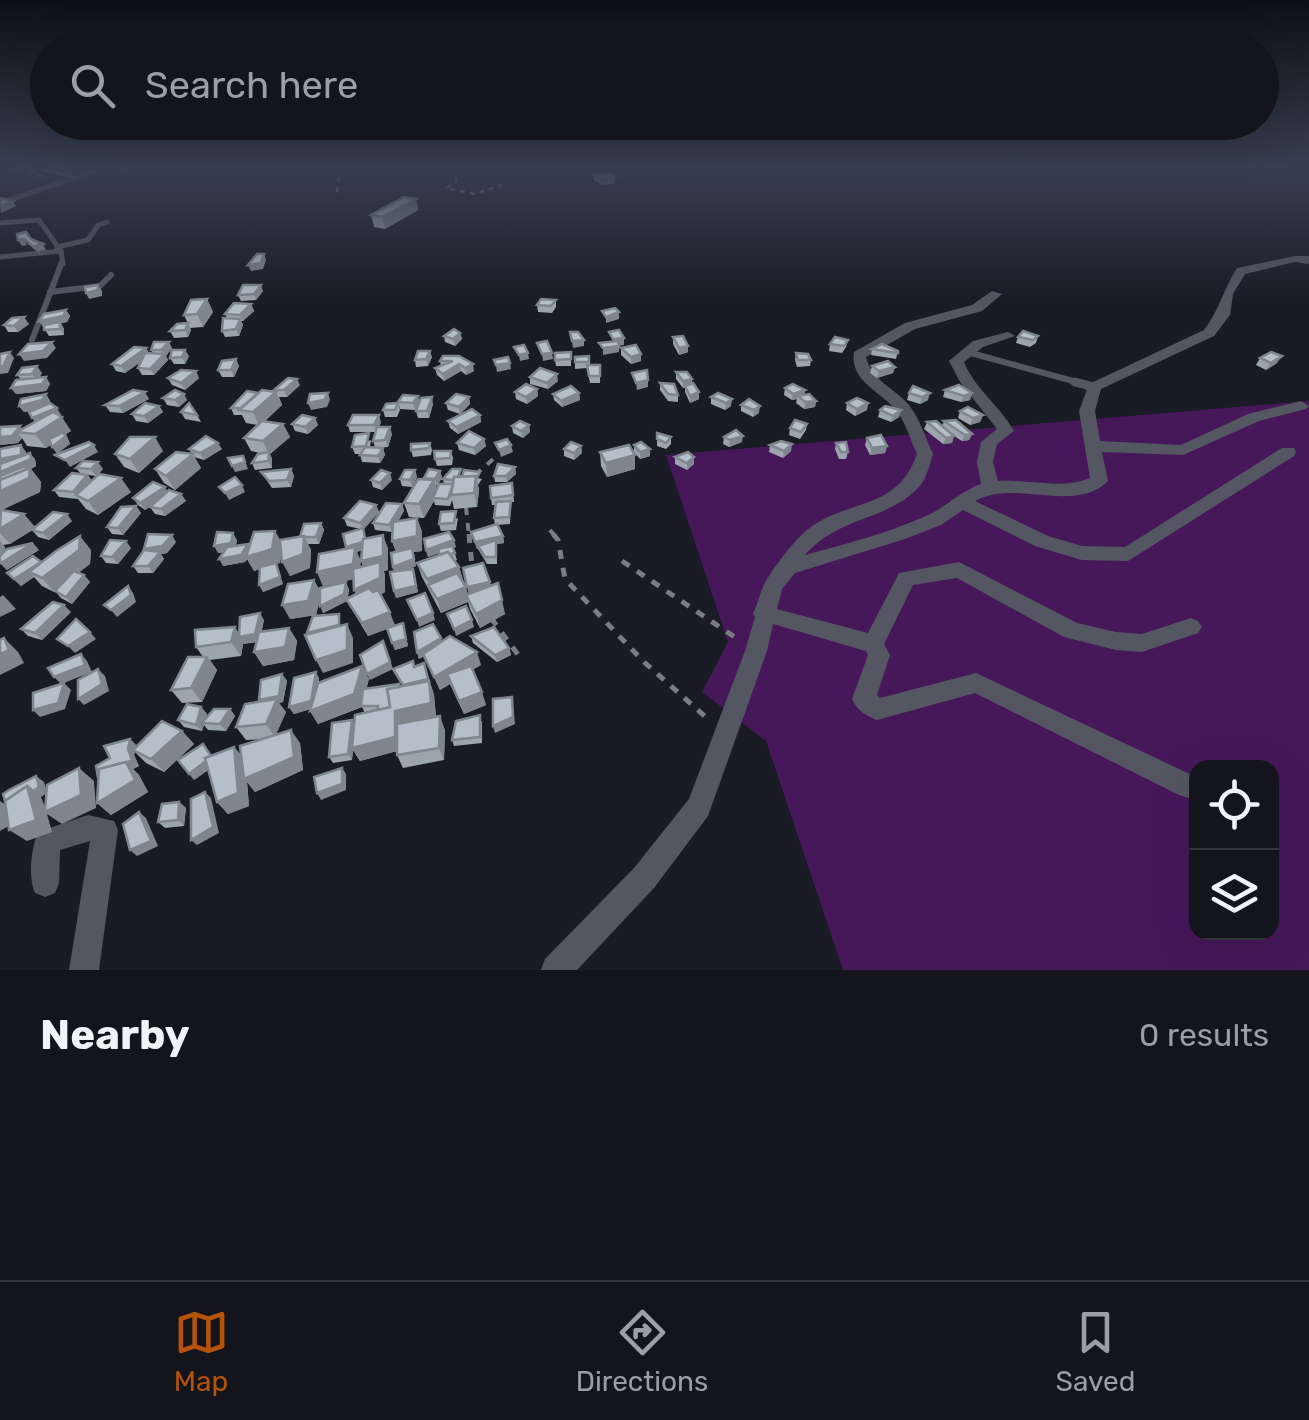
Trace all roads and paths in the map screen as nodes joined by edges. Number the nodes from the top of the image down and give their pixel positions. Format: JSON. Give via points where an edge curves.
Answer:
{"nodes":[{"id":1,"x":107,"y":222,"type":"dead end"},
{"id":2,"x":0,"y":223,"type":"edge"},
{"id":3,"x":59,"y":249,"type":"junction"},
{"id":4,"x":0,"y":257,"type":"edge"},
{"id":5,"x":1309,"y":260,"type":"edge"},
{"id":6,"x":111,"y":275,"type":"dead end"},
{"id":7,"x":50,"y":292,"type":"junction"},
{"id":8,"x":996,"y":294,"type":"dead end"},
{"id":9,"x":1008,"y":336,"type":"dead end"},
{"id":10,"x":32,"y":340,"type":"edge"},
{"id":11,"x":964,"y":352,"type":"junction"},
{"id":12,"x":1094,"y":387,"type":"junction"},
{"id":13,"x":1301,"y":406,"type":"dead end"},
{"id":14,"x":1094,"y":446,"type":"junction"},
{"id":15,"x":1288,"y":452,"type":"dead end"},
{"id":16,"x":498,"y":455,"type":"edge"},
{"id":17,"x":991,"y":487,"type":"junction"},
{"id":18,"x":466,"y":488,"type":"edge"},
{"id":19,"x":963,"y":502,"type":"junction"},
{"id":20,"x":466,"y":506,"type":"edge"},
{"id":21,"x":550,"y":530,"type":"dead end"},
{"id":22,"x":622,"y":560,"type":"dead end"},
{"id":23,"x":788,"y":568,"type":"junction"},
{"id":24,"x":476,"y":579,"type":"edge"},
{"id":25,"x":763,"y":613,"type":"junction"},
{"id":26,"x":489,"y":614,"type":"edge"},
{"id":27,"x":1191,"y":627,"type":"dead end"},
{"id":28,"x":873,"y":644,"type":"junction"},
{"id":29,"x":756,"y":651,"type":"junction"},
{"id":30,"x":519,"y":656,"type":"dead end"},
{"id":31,"x":727,"y":737,"type":"junction"},
{"id":32,"x":1188,"y":786,"type":"dead end"},
{"id":33,"x":45,"y":883,"type":"dead end"},
{"id":34,"x":84,"y":970,"type":"edge"},
{"id":35,"x":556,"y":970,"type":"edge"}],
"edges":[{"from":1,"to":3,"type":"lane","via":[[88,240]]},
{"from":2,"to":3,"type":"lane","via":[[39,220]]},
{"from":3,"to":4,"type":"lane"},
{"from":3,"to":7,"type":"lane","via":[[63,266]]},
{"from":5,"to":12,"type":"street","via":[[1241,271],[1208,333]]},
{"from":6,"to":7,"type":"lane","via":[[100,286]]},
{"from":7,"to":10,"type":"lane"},
{"from":8,"to":23,"type":"street","via":[[964,312],[910,326],[859,355],[873,387],[906,412],[925,454],[909,488],[823,528],[796,549]]},
{"from":9,"to":11,"type":"street"},
{"from":11,"to":12,"type":"lane"},
{"from":11,"to":17,"type":"street","via":[[957,368],[1006,431],[989,442]]},
{"from":12,"to":14,"type":"street","via":[[1087,411]]},
{"from":13,"to":14,"type":"street","via":[[1254,418],[1183,450]]},
{"from":14,"to":17,"type":"street","via":[[1099,481],[1087,488]]},
{"from":15,"to":19,"type":"street","via":[[1128,554],[1082,553]]},
{"from":16,"to":18,"type":"path"},
{"from":17,"to":19,"type":"street"},
{"from":19,"to":23,"type":"street","via":[[938,519]]},
{"from":20,"to":24,"type":"path"},
{"from":21,"to":31,"type":"path","via":[[566,579]]},
{"from":22,"to":29,"type":"path"},
{"from":23,"to":25,"type":"street"},
{"from":25,"to":28,"type":"street"},
{"from":25,"to":29,"type":"street"},
{"from":26,"to":30,"type":"path"},
{"from":27,"to":28,"type":"street","via":[[1142,643],[1116,642],[1072,631],[971,574],[947,571],[906,578]]},
{"from":28,"to":32,"type":"street","via":[[878,655],[864,699],[877,709],[976,683]]},
{"from":29,"to":31,"type":"street"},
{"from":31,"to":35,"type":"street","via":[[700,807],[644,878]]},
{"from":33,"to":34,"type":"street","via":[[47,841],[88,828],[105,830]]}]}
